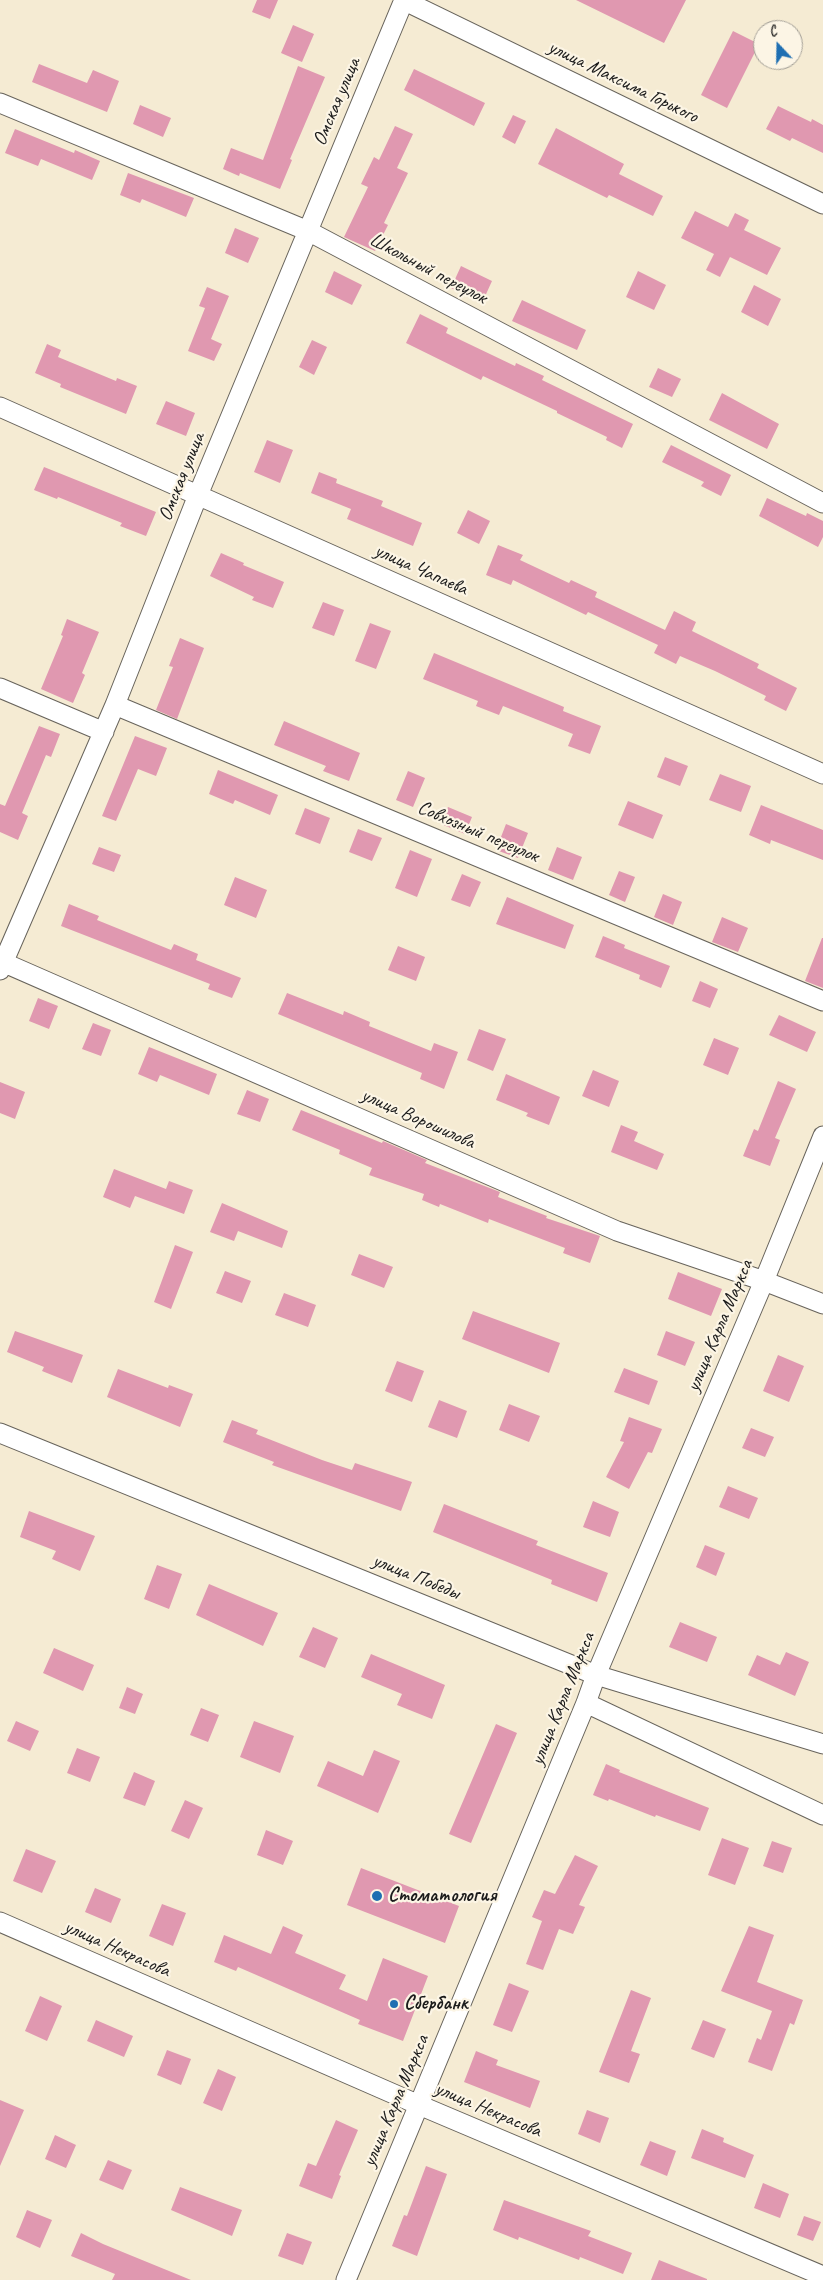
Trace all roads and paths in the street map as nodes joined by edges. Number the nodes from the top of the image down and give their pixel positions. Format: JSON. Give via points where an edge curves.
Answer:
{"nodes":[{"id":1,"x":404,"y":0,"type":"edge"},
{"id":2,"x":0,"y":103,"type":"edge"},
{"id":3,"x":823,"y":204,"type":"edge"},
{"id":4,"x":308,"y":231,"type":"junction"},
{"id":5,"x":0,"y":407,"type":"edge"},
{"id":6,"x":198,"y":495,"type":"junction"},
{"id":7,"x":823,"y":503,"type":"edge"},
{"id":8,"x":0,"y":688,"type":"edge"},
{"id":9,"x":115,"y":705,"type":"junction"},
{"id":10,"x":104,"y":732,"type":"junction"},
{"id":11,"x":823,"y":774,"type":"edge"},
{"id":12,"x":1,"y":964,"type":"edge"},
{"id":13,"x":823,"y":1001,"type":"edge"},
{"id":14,"x":823,"y":1136,"type":"edge"},
{"id":15,"x":764,"y":1281,"type":"junction"},
{"id":16,"x":823,"y":1304,"type":"edge"},
{"id":17,"x":0,"y":1433,"type":"edge"},
{"id":18,"x":596,"y":1674,"type":"junction"},
{"id":19,"x":586,"y":1703,"type":"junction"},
{"id":20,"x":823,"y":1744,"type":"edge"},
{"id":21,"x":823,"y":1815,"type":"edge"},
{"id":22,"x":0,"y":1922,"type":"edge"},
{"id":23,"x":419,"y":2105,"type":"junction"},
{"id":24,"x":823,"y":2276,"type":"edge"},
{"id":25,"x":346,"y":2280,"type":"edge"}],
"edges":[{"from":1,"to":3,"type":"street","name":"улица Максима Горького"},
{"from":1,"to":4,"type":"street","name":"Омская улица"},
{"from":2,"to":4,"type":"street","name":"Школьный переулок"},
{"from":4,"to":6,"type":"street","name":"Омская улица"},
{"from":4,"to":7,"type":"street","name":"Школьный переулок"},
{"from":5,"to":6,"type":"street","name":"улица Чапаева"},
{"from":6,"to":9,"type":"street","name":"Омская улица"},
{"from":6,"to":11,"type":"street","name":"улица Чапаева"},
{"from":8,"to":10,"type":"street"},
{"from":9,"to":10,"type":"street","name":"Омская улица"},
{"from":9,"to":13,"type":"street","name":"Совхозный переулок"},
{"from":10,"to":12,"type":"street","name":"Омская улица"},
{"from":12,"to":15,"type":"street","name":"улица Ворошилова","via":[[617,1231]]},
{"from":14,"to":15,"type":"street","name":"улица Карла Маркса"},
{"from":15,"to":16,"type":"street","name":"улица Ворошилова"},
{"from":15,"to":18,"type":"street","name":"улица Карла Маркса"},
{"from":17,"to":18,"type":"street","name":"улица Победы"},
{"from":18,"to":19,"type":"street","name":"улица Карла Маркса"},
{"from":18,"to":20,"type":"street","name":"улица Победы"},
{"from":19,"to":21,"type":"street"},
{"from":19,"to":23,"type":"street","name":"улица Карла Маркса"},
{"from":22,"to":23,"type":"street","name":"улица Некрасова"},
{"from":23,"to":24,"type":"street","name":"улица Некрасова"},
{"from":23,"to":25,"type":"street","name":"улица Карла Маркса"}]}
